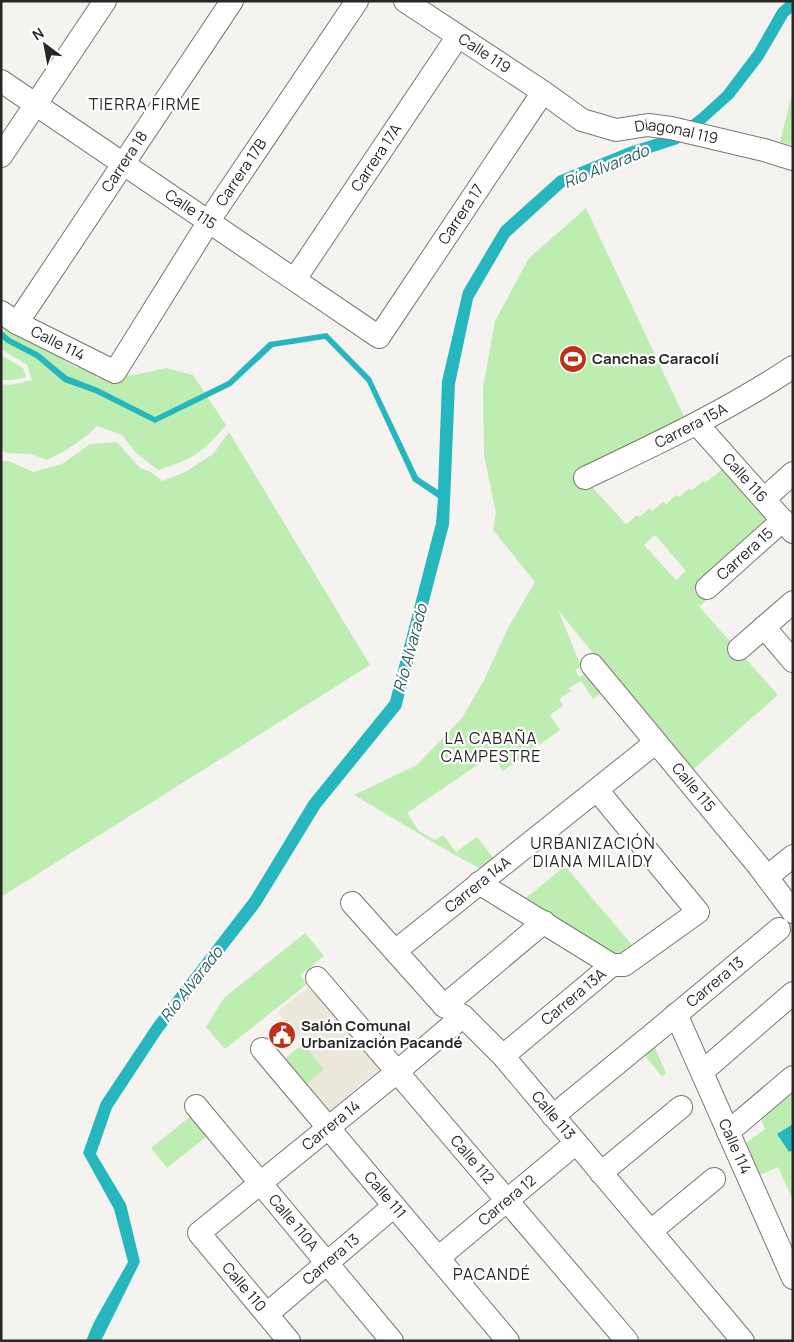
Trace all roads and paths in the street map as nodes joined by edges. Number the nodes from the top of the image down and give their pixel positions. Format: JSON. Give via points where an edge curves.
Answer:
{"nodes":[{"id":1,"x":105,"y":1,"type":"edge"},
{"id":2,"x":232,"y":1,"type":"edge"},
{"id":3,"x":357,"y":1,"type":"edge"},
{"id":4,"x":405,"y":1,"type":"edge"},
{"id":5,"x":458,"y":36,"type":"junction"},
{"id":6,"x":1,"y":81,"type":"edge"},
{"id":7,"x":543,"y":92,"type":"junction"},
{"id":8,"x":36,"y":104,"type":"junction"},
{"id":9,"x":562,"y":106,"type":"joint"},
{"id":10,"x":1,"y":156,"type":"edge"},
{"id":11,"x":793,"y":159,"type":"edge"},
{"id":12,"x":123,"y":163,"type":"junction"},
{"id":13,"x":209,"y":221,"type":"junction"},
{"id":14,"x":294,"y":279,"type":"junction"},
{"id":15,"x":9,"y":318,"type":"edge"},
{"id":16,"x":379,"y":337,"type":"joint"},
{"id":17,"x":793,"y":367,"type":"edge"},
{"id":18,"x":115,"y":372,"type":"joint"},
{"id":19,"x":782,"y":384,"type":"edge"},
{"id":20,"x":697,"y":424,"type":"junction"},
{"id":21,"x":793,"y":473,"type":"edge"},
{"id":22,"x":585,"y":478,"type":"dead end"},
{"id":23,"x":764,"y":499,"type":"junction"},
{"id":24,"x":788,"y":526,"type":"edge"},
{"id":25,"x":707,"y":588,"type":"dead end"},
{"id":26,"x":793,"y":602,"type":"edge"},
{"id":27,"x":764,"y":627,"type":"junction"},
{"id":28,"x":739,"y":649,"type":"dead end"},
{"id":29,"x":793,"y":661,"type":"edge"},
{"id":30,"x":592,"y":665,"type":"dead end"},
{"id":31,"x":655,"y":742,"type":"junction"},
{"id":32,"x":596,"y":790,"type":"junction"},
{"id":33,"x":793,"y":856,"type":"edge"},
{"id":34,"x":768,"y":877,"type":"junction"},
{"id":35,"x":479,"y":883,"type":"junction"},
{"id":36,"x":352,"y":903,"type":"dead end"},
{"id":37,"x":793,"y":912,"type":"edge"},
{"id":38,"x":544,"y":922,"type":"junction"},
{"id":39,"x":778,"y":929,"type":"dead end"},
{"id":40,"x":395,"y":951,"type":"junction"},
{"id":41,"x":612,"y":964,"type":"junction"},
{"id":42,"x":317,"y":978,"type":"dead end"},
{"id":43,"x":793,"y":993,"type":"edge"},
{"id":44,"x":454,"y":1011,"type":"junction"},
{"id":45,"x":676,"y":1014,"type":"junction"},
{"id":46,"x":262,"y":1049,"type":"dead end"},
{"id":47,"x":503,"y":1056,"type":"junction"},
{"id":48,"x":397,"y":1072,"type":"junction"},
{"id":49,"x":702,"y":1072,"type":"junction"},
{"id":50,"x":793,"y":1077,"type":"edge"},
{"id":51,"x":196,"y":1106,"type":"dead end"},
{"id":52,"x":682,"y":1107,"type":"dead end"},
{"id":53,"x":553,"y":1116,"type":"junction"},
{"id":54,"x":329,"y":1128,"type":"junction"},
{"id":55,"x":728,"y":1132,"type":"junction"},
{"id":56,"x":576,"y":1143,"type":"junction"},
{"id":57,"x":601,"y":1173,"type":"junction"},
{"id":58,"x":714,"y":1179,"type":"dead end"},
{"id":59,"x":261,"y":1183,"type":"junction"},
{"id":60,"x":507,"y":1200,"type":"junction"},
{"id":61,"x":394,"y":1206,"type":"junction"},
{"id":62,"x":651,"y":1231,"type":"junction"},
{"id":63,"x":199,"y":1233,"type":"joint"},
{"id":64,"x":788,"y":1252,"type":"edge"},
{"id":65,"x":438,"y":1258,"type":"junction"},
{"id":66,"x":327,"y":1263,"type":"junction"},
{"id":67,"x":793,"y":1278,"type":"edge"},
{"id":68,"x":267,"y":1314,"type":"junction"},
{"id":69,"x":289,"y":1341,"type":"edge"},
{"id":70,"x":392,"y":1341,"type":"edge"},
{"id":71,"x":508,"y":1341,"type":"edge"},
{"id":72,"x":627,"y":1341,"type":"edge"},
{"id":73,"x":743,"y":1341,"type":"edge"}],
"edges":[{"from":1,"to":8,"type":"street"},
{"from":2,"to":12,"type":"street","name":"Carrera 18"},
{"from":3,"to":13,"type":"street","name":"Carrera 17B"},
{"from":4,"to":5,"type":"street","name":"Calle 119"},
{"from":5,"to":7,"type":"street","name":"Calle 119"},
{"from":5,"to":14,"type":"street","name":"Carrera 17A"},
{"from":6,"to":8,"type":"street","name":"Calle 115"},
{"from":7,"to":9,"type":"street","name":"Calle 119"},
{"from":7,"to":16,"type":"street","name":"Carrera 17"},
{"from":8,"to":10,"type":"street"},
{"from":8,"to":12,"type":"street","name":"Calle 115"},
{"from":9,"to":11,"type":"street","name":"Diagonal 119","via":[[582,120],[616,130],[648,125],[676,129]]},
{"from":12,"to":13,"type":"street","name":"Calle 115"},
{"from":12,"to":15,"type":"street","name":"Carrera 18"},
{"from":13,"to":14,"type":"street","name":"Calle 115"},
{"from":13,"to":18,"type":"street","name":"Carrera 17B"},
{"from":14,"to":16,"type":"street","name":"Calle 115"},
{"from":15,"to":18,"type":"street","name":"Calle 114"},
{"from":17,"to":19,"type":"street","name":"Carrera 15A"},
{"from":19,"to":20,"type":"street","name":"Carrera 15A"},
{"from":20,"to":22,"type":"street","name":"Carrera 15A"},
{"from":20,"to":23,"type":"street","name":"Calle 116"},
{"from":21,"to":23,"type":"street"},
{"from":23,"to":24,"type":"street","name":"Calle 116"},
{"from":24,"to":25,"type":"street","name":"Carrera 15"},
{"from":26,"to":27,"type":"street"},
{"from":27,"to":28,"type":"street"},
{"from":27,"to":29,"type":"street"},
{"from":30,"to":31,"type":"street","name":"Calle 115"},
{"from":31,"to":32,"type":"street","name":"Carrera 14A"},
{"from":31,"to":34,"type":"street","name":"Calle 115"},
{"from":32,"to":35,"type":"street","name":"Carrera 14A"},
{"from":32,"to":41,"type":"street","name":"Carrera 13A","via":[[698,912],[624,965]]},
{"from":33,"to":34,"type":"street"},
{"from":34,"to":37,"type":"street","name":"Calle 115"},
{"from":35,"to":38,"type":"street"},
{"from":35,"to":40,"type":"street","name":"Carrera 14A"},
{"from":36,"to":40,"type":"street","name":"Calle 113"},
{"from":38,"to":41,"type":"street"},
{"from":38,"to":44,"type":"street","name":"Carrera 14"},
{"from":39,"to":45,"type":"street","name":"Carrera 13"},
{"from":40,"to":44,"type":"street","name":"Calle 113"},
{"from":41,"to":47,"type":"street","name":"Carrera 13A"},
{"from":42,"to":48,"type":"street","name":"Calle 112"},
{"from":43,"to":49,"type":"street"},
{"from":44,"to":47,"type":"street","name":"Calle 113"},
{"from":44,"to":48,"type":"street","name":"Carrera 14"},
{"from":45,"to":49,"type":"street","name":"Calle 114"},
{"from":45,"to":53,"type":"street","name":"Carrera 13"},
{"from":46,"to":54,"type":"street","name":"Calle 111"},
{"from":47,"to":53,"type":"street","name":"Calle 113"},
{"from":48,"to":54,"type":"street","name":"Carrera 14"},
{"from":48,"to":60,"type":"street","name":"Calle 112"},
{"from":49,"to":55,"type":"street","name":"Calle 114"},
{"from":50,"to":55,"type":"street"},
{"from":51,"to":59,"type":"street","name":"Calle 110A"},
{"from":52,"to":57,"type":"street"},
{"from":53,"to":56,"type":"street","name":"Calle 113"},
{"from":54,"to":59,"type":"street","name":"Carrera 14"},
{"from":54,"to":61,"type":"street","name":"Calle 111"},
{"from":55,"to":64,"type":"street","name":"Calle 114"},
{"from":56,"to":57,"type":"street","name":"Calle 113"},
{"from":56,"to":60,"type":"street","name":"Carrera 12"},
{"from":57,"to":62,"type":"street","name":"Calle 113"},
{"from":58,"to":62,"type":"street"},
{"from":59,"to":63,"type":"street","name":"Carrera 14"},
{"from":59,"to":66,"type":"street","name":"Calle 110A"},
{"from":60,"to":65,"type":"street","name":"Carrera 12"},
{"from":60,"to":72,"type":"street","name":"Calle 112"},
{"from":61,"to":65,"type":"street","name":"Calle 111"},
{"from":61,"to":66,"type":"street","name":"Carrera 13"},
{"from":62,"to":73,"type":"street","name":"Calle 113"},
{"from":63,"to":68,"type":"street","name":"Calle 110"},
{"from":64,"to":67,"type":"street","name":"Calle 114"},
{"from":65,"to":71,"type":"street","name":"Calle 111"},
{"from":66,"to":68,"type":"street","name":"Carrera 13"},
{"from":66,"to":70,"type":"street","name":"Calle 110A"},
{"from":68,"to":69,"type":"street","name":"Calle 110"}]}
